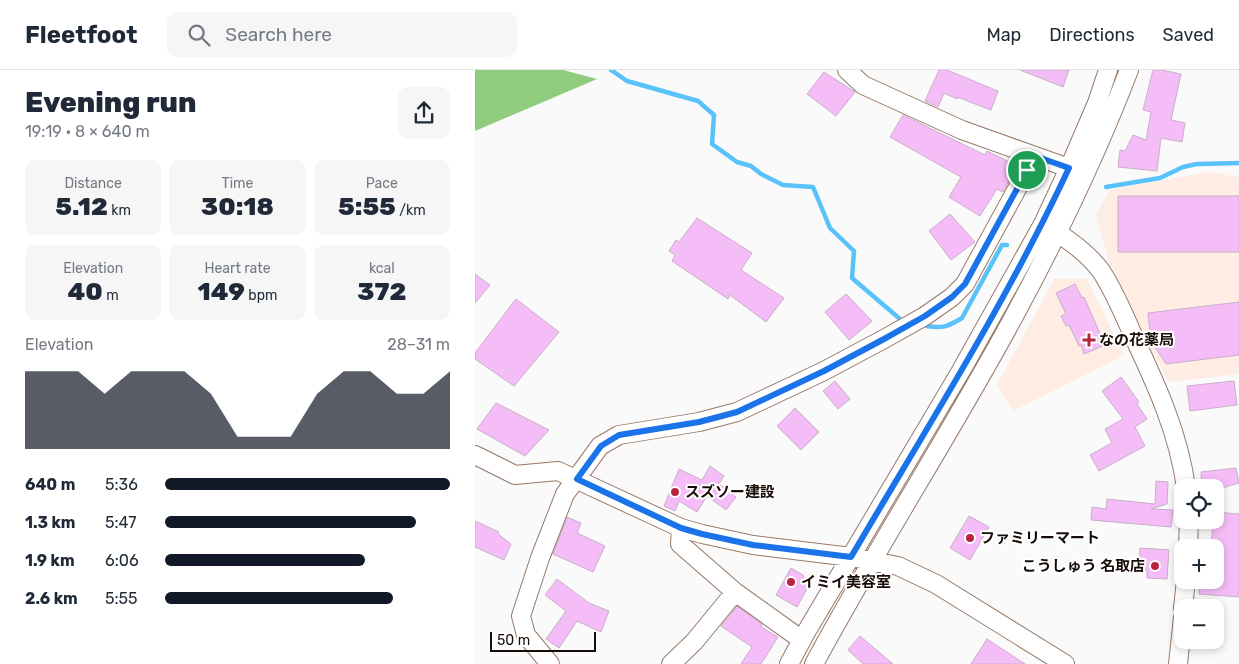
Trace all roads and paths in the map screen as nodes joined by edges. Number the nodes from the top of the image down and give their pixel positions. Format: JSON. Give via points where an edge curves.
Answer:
{"nodes":[{"id":1,"x":847,"y":70,"type":"edge"},
{"id":2,"x":1109,"y":70,"type":"edge"},
{"id":3,"x":1129,"y":70,"type":"edge"},
{"id":4,"x":1035,"y":156,"type":"junction"},
{"id":5,"x":1069,"y":168,"type":"junction"},
{"id":6,"x":1058,"y":233,"type":"junction"},
{"id":7,"x":475,"y":455,"type":"edge"},
{"id":8,"x":577,"y":479,"type":"junction"},
{"id":9,"x":1186,"y":479,"type":"edge"},
{"id":10,"x":681,"y":528,"type":"junction"},
{"id":11,"x":851,"y":557,"type":"junction"},
{"id":12,"x":871,"y":562,"type":"junction"},
{"id":13,"x":735,"y":592,"type":"junction"},
{"id":14,"x":802,"y":640,"type":"junction"},
{"id":15,"x":1180,"y":649,"type":"edge"},
{"id":16,"x":550,"y":664,"type":"edge"},
{"id":17,"x":671,"y":664,"type":"edge"},
{"id":18,"x":789,"y":664,"type":"edge"},
{"id":19,"x":814,"y":664,"type":"edge"},
{"id":20,"x":1065,"y":664,"type":"edge"},
{"id":21,"x":1178,"y":664,"type":"edge"}],
"edges":[{"from":1,"to":4,"type":"street","via":[[863,84],[962,130]]},
{"from":2,"to":5,"type":"street"},
{"from":3,"to":6,"type":"street","via":[[1111,118]]},
{"from":4,"to":5,"type":"street"},
{"from":4,"to":8,"type":"street","via":[[965,284],[952,297],[925,316],[824,371],[737,412],[699,422],[619,435],[601,446]]},
{"from":5,"to":11,"type":"street","via":[[1043,224],[962,369]]},
{"from":6,"to":9,"type":"street","via":[[1089,257],[1101,272],[1124,315],[1159,390]]},
{"from":6,"to":12,"type":"street","via":[[1011,322]]},
{"from":7,"to":8,"type":"street","via":[[515,475],[558,470]]},
{"from":8,"to":10,"type":"street"},
{"from":8,"to":16,"type":"street","via":[[565,494],[521,616],[526,635]]},
{"from":10,"to":11,"type":"street","via":[[753,545]]},
{"from":10,"to":13,"type":"street","via":[[680,544]]},
{"from":11,"to":12,"type":"street"},
{"from":11,"to":14,"type":"street"},
{"from":12,"to":19,"type":"street"},
{"from":12,"to":20,"type":"street","via":[[899,566],[936,584]]},
{"from":13,"to":14,"type":"street"},
{"from":13,"to":17,"type":"street","via":[[694,642]]},
{"from":14,"to":18,"type":"street"},
{"from":15,"to":21,"type":"street"}]}
